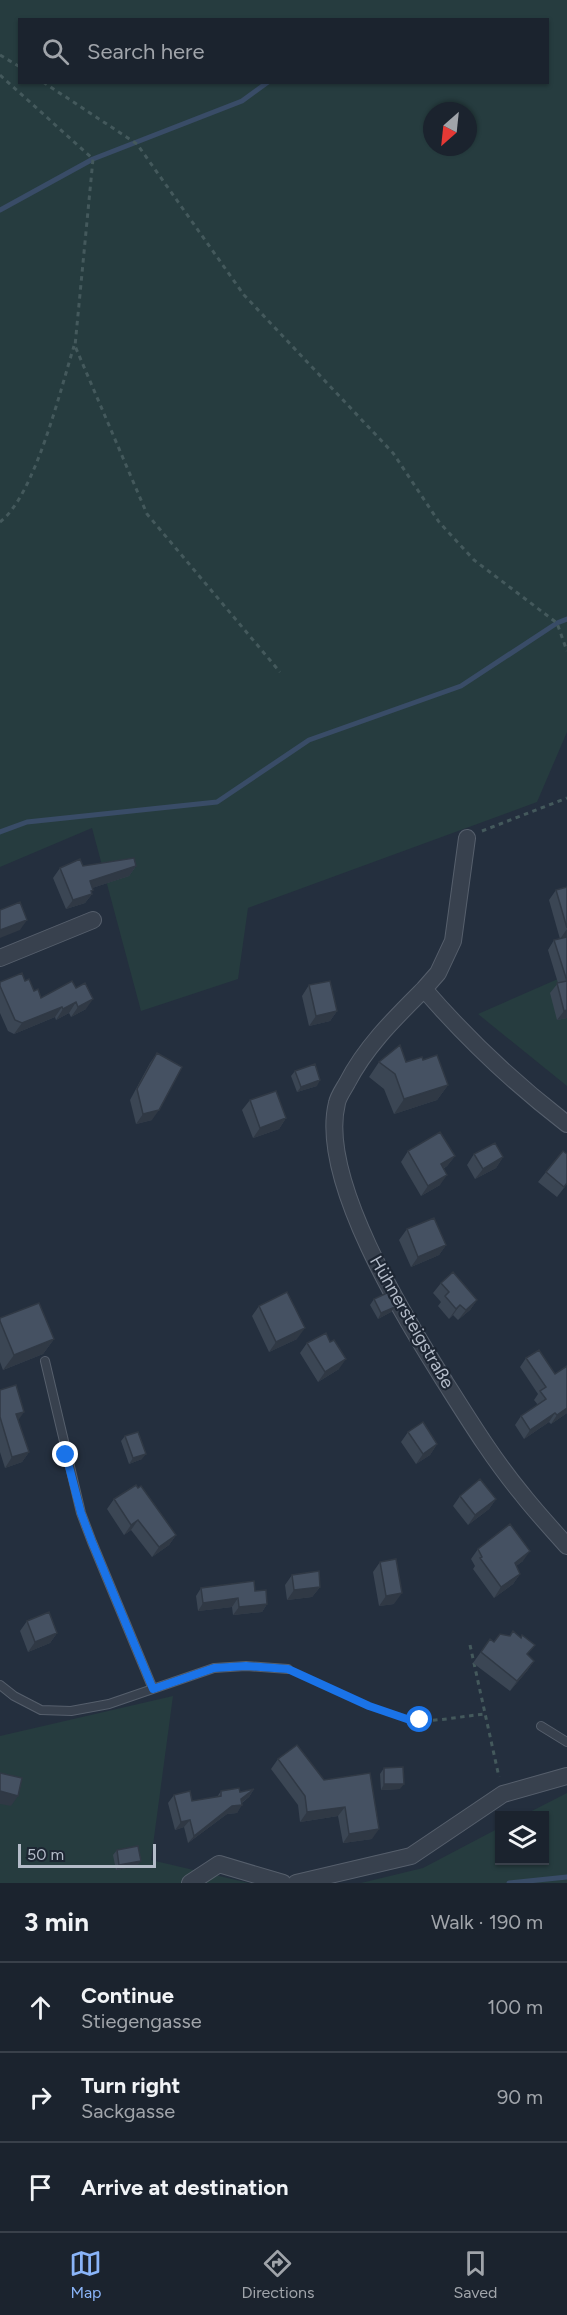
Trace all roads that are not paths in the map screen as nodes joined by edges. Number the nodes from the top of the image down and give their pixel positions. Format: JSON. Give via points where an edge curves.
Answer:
{"nodes":[{"id":1,"x":466,"y":838,"type":"road end"},
{"id":2,"x":93,"y":920,"type":"dead end"},
{"id":3,"x":0,"y":958,"type":"edge"},
{"id":4,"x":424,"y":989,"type":"junction"},
{"id":5,"x":567,"y":1124,"type":"edge"},
{"id":6,"x":45,"y":1361,"type":"dead end"},
{"id":7,"x":567,"y":1546,"type":"edge"},
{"id":8,"x":288,"y":1669,"type":"road end"},
{"id":9,"x":0,"y":1685,"type":"edge"},
{"id":10,"x":153,"y":1689,"type":"junction"},
{"id":11,"x":541,"y":1726,"type":"dead end"},
{"id":12,"x":567,"y":1742,"type":"edge"},
{"id":13,"x":567,"y":1776,"type":"edge"},
{"id":14,"x":190,"y":1883,"type":"edge"},
{"id":15,"x":283,"y":1883,"type":"edge"},
{"id":16,"x":296,"y":1883,"type":"edge"}],
"edges":[{"from":1,"to":4,"type":"street","name":"Hühnersteigstraße","via":[[453,941],[438,973]]},
{"from":2,"to":3,"type":"street"},
{"from":4,"to":5,"type":"street","via":[[501,1069]]},
{"from":4,"to":7,"type":"street","name":"Hühnersteigstraße","via":[[388,1024],[357,1063],[337,1102],[333,1137],[346,1190],[379,1269],[409,1324],[481,1439]]},
{"from":6,"to":10,"type":"lane","via":[[81,1513]]},
{"from":8,"to":10,"type":"lane","via":[[214,1668]]},
{"from":9,"to":10,"type":"lane","via":[[32,1706],[52,1712],[109,1704]]},
{"from":11,"to":12,"type":"lane"},
{"from":13,"to":16,"type":"street","via":[[503,1794],[411,1856]]},
{"from":14,"to":15,"type":"street","via":[[219,1864]]}]}
